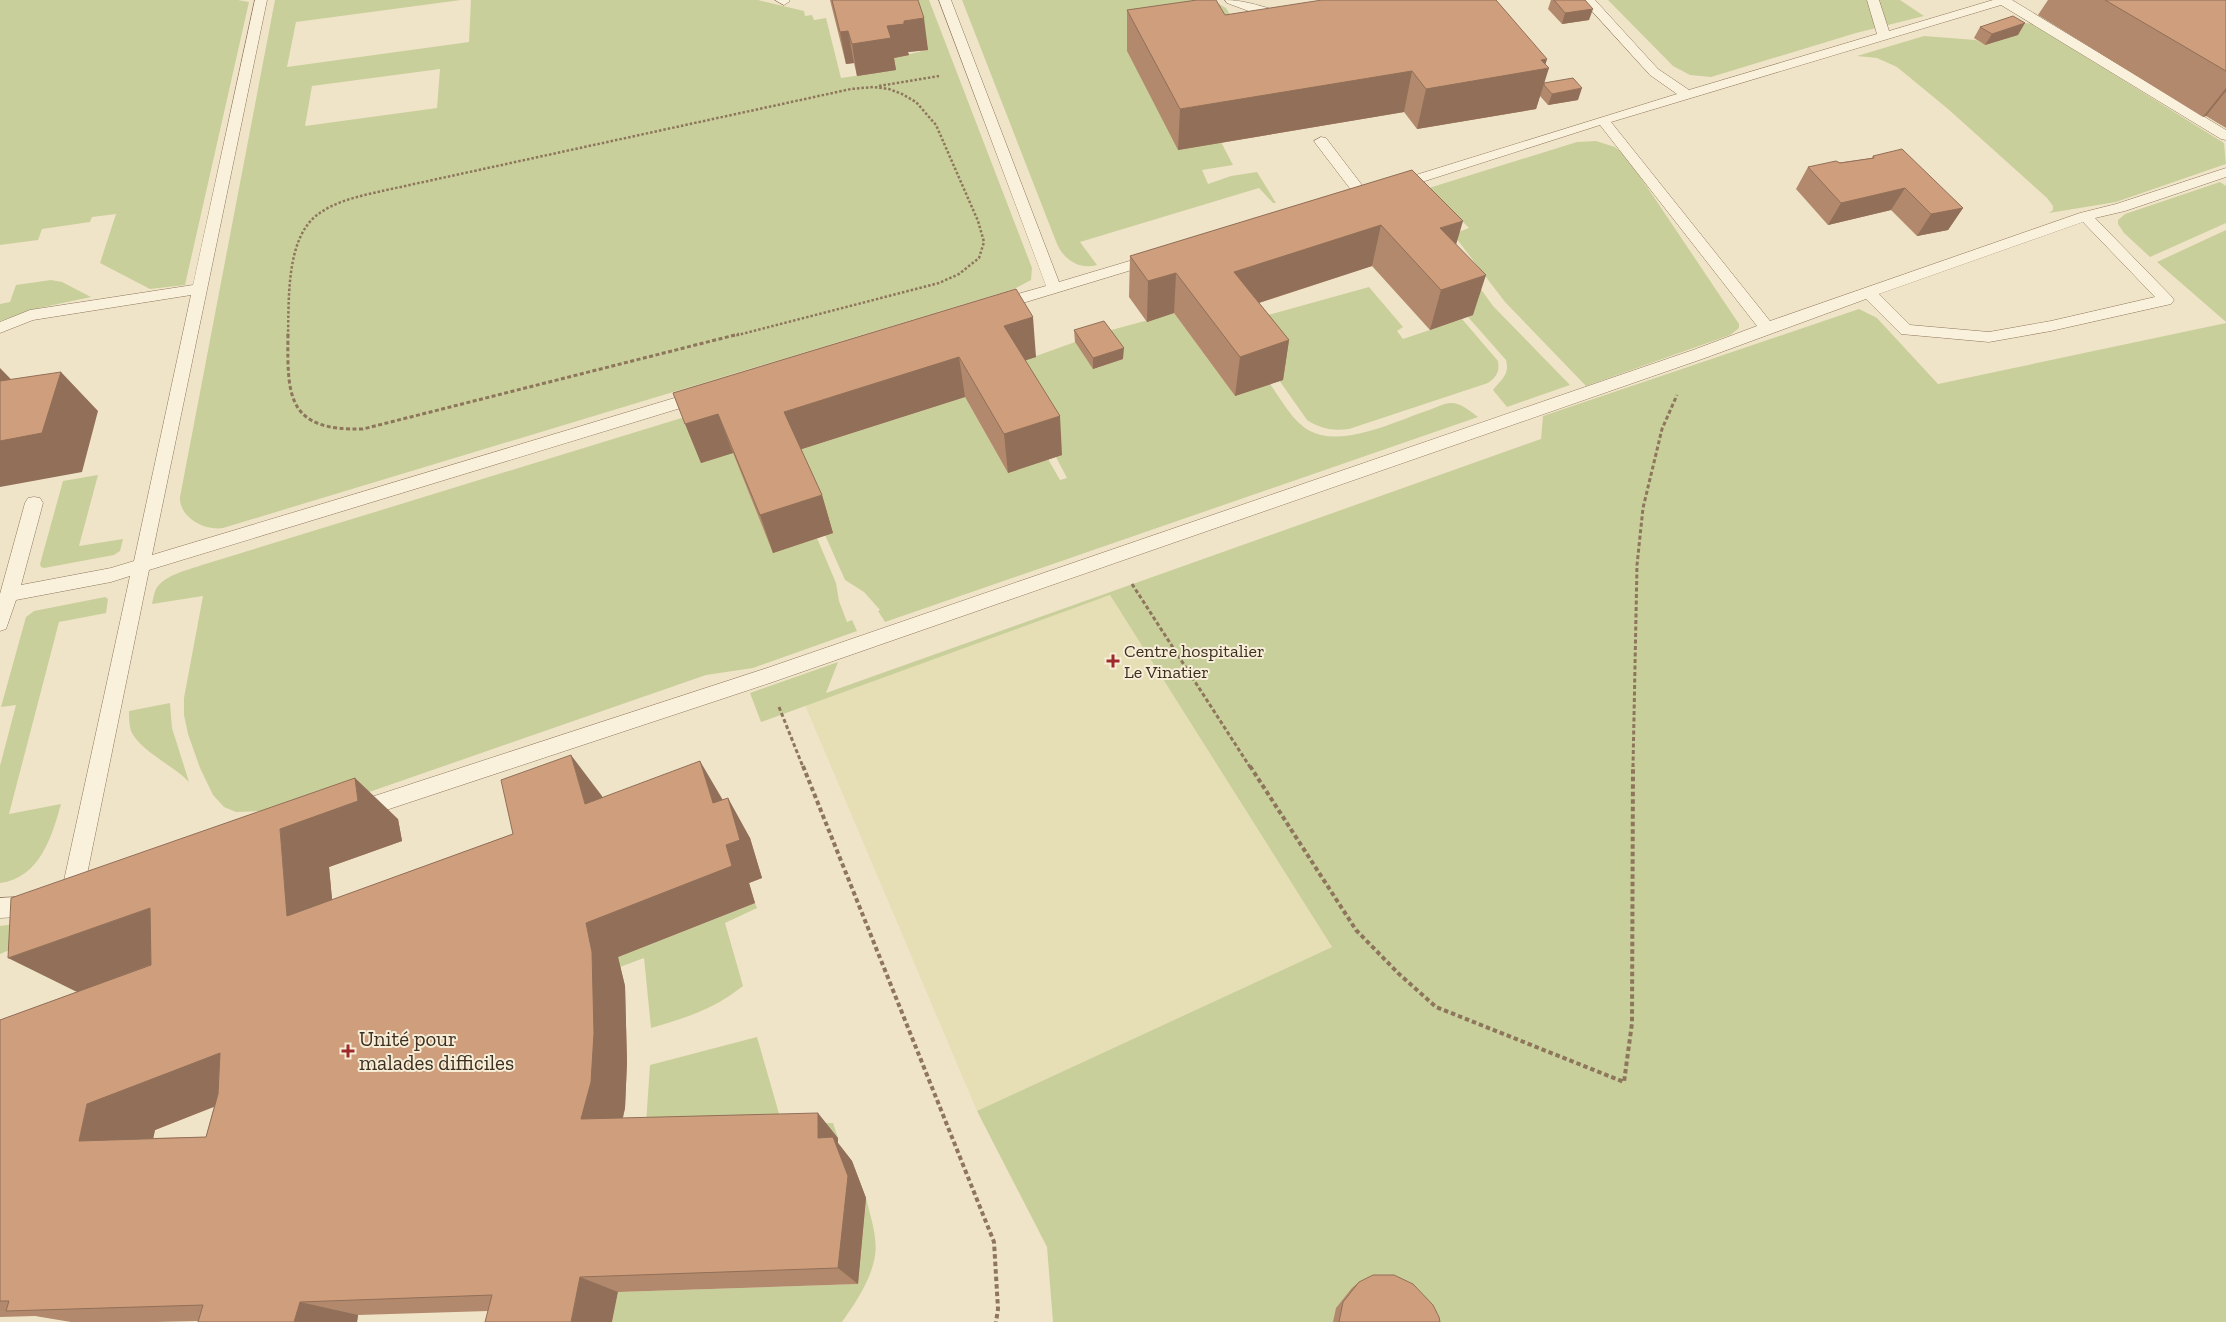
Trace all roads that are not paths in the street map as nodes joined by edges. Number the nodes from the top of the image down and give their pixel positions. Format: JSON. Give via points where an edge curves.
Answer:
{"nodes":[{"id":1,"x":261,"y":0,"type":"edge"},
{"id":2,"x":945,"y":0,"type":"edge"},
{"id":3,"x":1231,"y":0,"type":"edge"},
{"id":4,"x":1588,"y":0,"type":"edge"},
{"id":5,"x":1873,"y":0,"type":"edge"},
{"id":6,"x":2005,"y":0,"type":"edge"},
{"id":7,"x":1298,"y":19,"type":"edge"},
{"id":8,"x":1884,"y":36,"type":"junction"},
{"id":9,"x":1688,"y":95,"type":"junction"},
{"id":10,"x":1603,"y":120,"type":"junction"},
{"id":11,"x":2226,"y":136,"type":"edge"},
{"id":12,"x":1321,"y":141,"type":"dead end"},
{"id":13,"x":2226,"y":172,"type":"edge"},
{"id":14,"x":1373,"y":193,"type":"junction"},
{"id":15,"x":1345,"y":201,"type":"edge"},
{"id":16,"x":2085,"y":216,"type":"junction"},
{"id":17,"x":1167,"y":254,"type":"edge"},
{"id":18,"x":1054,"y":288,"type":"junction"},
{"id":19,"x":200,"y":289,"type":"junction"},
{"id":20,"x":1869,"y":293,"type":"junction"},
{"id":21,"x":988,"y":308,"type":"edge"},
{"id":22,"x":0,"y":328,"type":"edge"},
{"id":23,"x":1767,"y":328,"type":"junction"},
{"id":24,"x":711,"y":392,"type":"edge"},
{"id":25,"x":34,"y":503,"type":"dead end"},
{"id":26,"x":140,"y":566,"type":"junction"},
{"id":27,"x":9,"y":594,"type":"junction"},
{"id":28,"x":0,"y":624,"type":"edge"},
{"id":29,"x":343,"y":815,"type":"edge"},
{"id":30,"x":0,"y":908,"type":"edge"}],
"edges":[{"from":1,"to":19,"type":"lane"},
{"from":2,"to":18,"type":"lane"},
{"from":3,"to":7,"type":"lane","via":[[1266,13]]},
{"from":4,"to":9,"type":"lane","via":[[1654,72]]},
{"from":5,"to":8,"type":"lane"},
{"from":6,"to":8,"type":"lane"},
{"from":6,"to":11,"type":"lane"},
{"from":8,"to":9,"type":"lane"},
{"from":9,"to":10,"type":"lane"},
{"from":10,"to":14,"type":"lane"},
{"from":10,"to":23,"type":"lane"},
{"from":12,"to":14,"type":"lane"},
{"from":13,"to":16,"type":"lane","via":[[2120,208]]},
{"from":14,"to":15,"type":"lane"},
{"from":16,"to":20,"type":"lane"},
{"from":16,"to":20,"type":"lane","via":[[2166,300],[1989,337],[1906,330]]},
{"from":17,"to":18,"type":"lane"},
{"from":18,"to":21,"type":"lane"},
{"from":19,"to":22,"type":"lane","via":[[30,315]]},
{"from":19,"to":26,"type":"lane"},
{"from":20,"to":23,"type":"lane"},
{"from":23,"to":29,"type":"lane","via":[[767,676]]},
{"from":24,"to":26,"type":"lane"},
{"from":25,"to":27,"type":"lane"},
{"from":26,"to":27,"type":"lane","via":[[101,578]]},
{"from":26,"to":30,"type":"lane","via":[[79,901]]},
{"from":27,"to":28,"type":"lane"}]}
